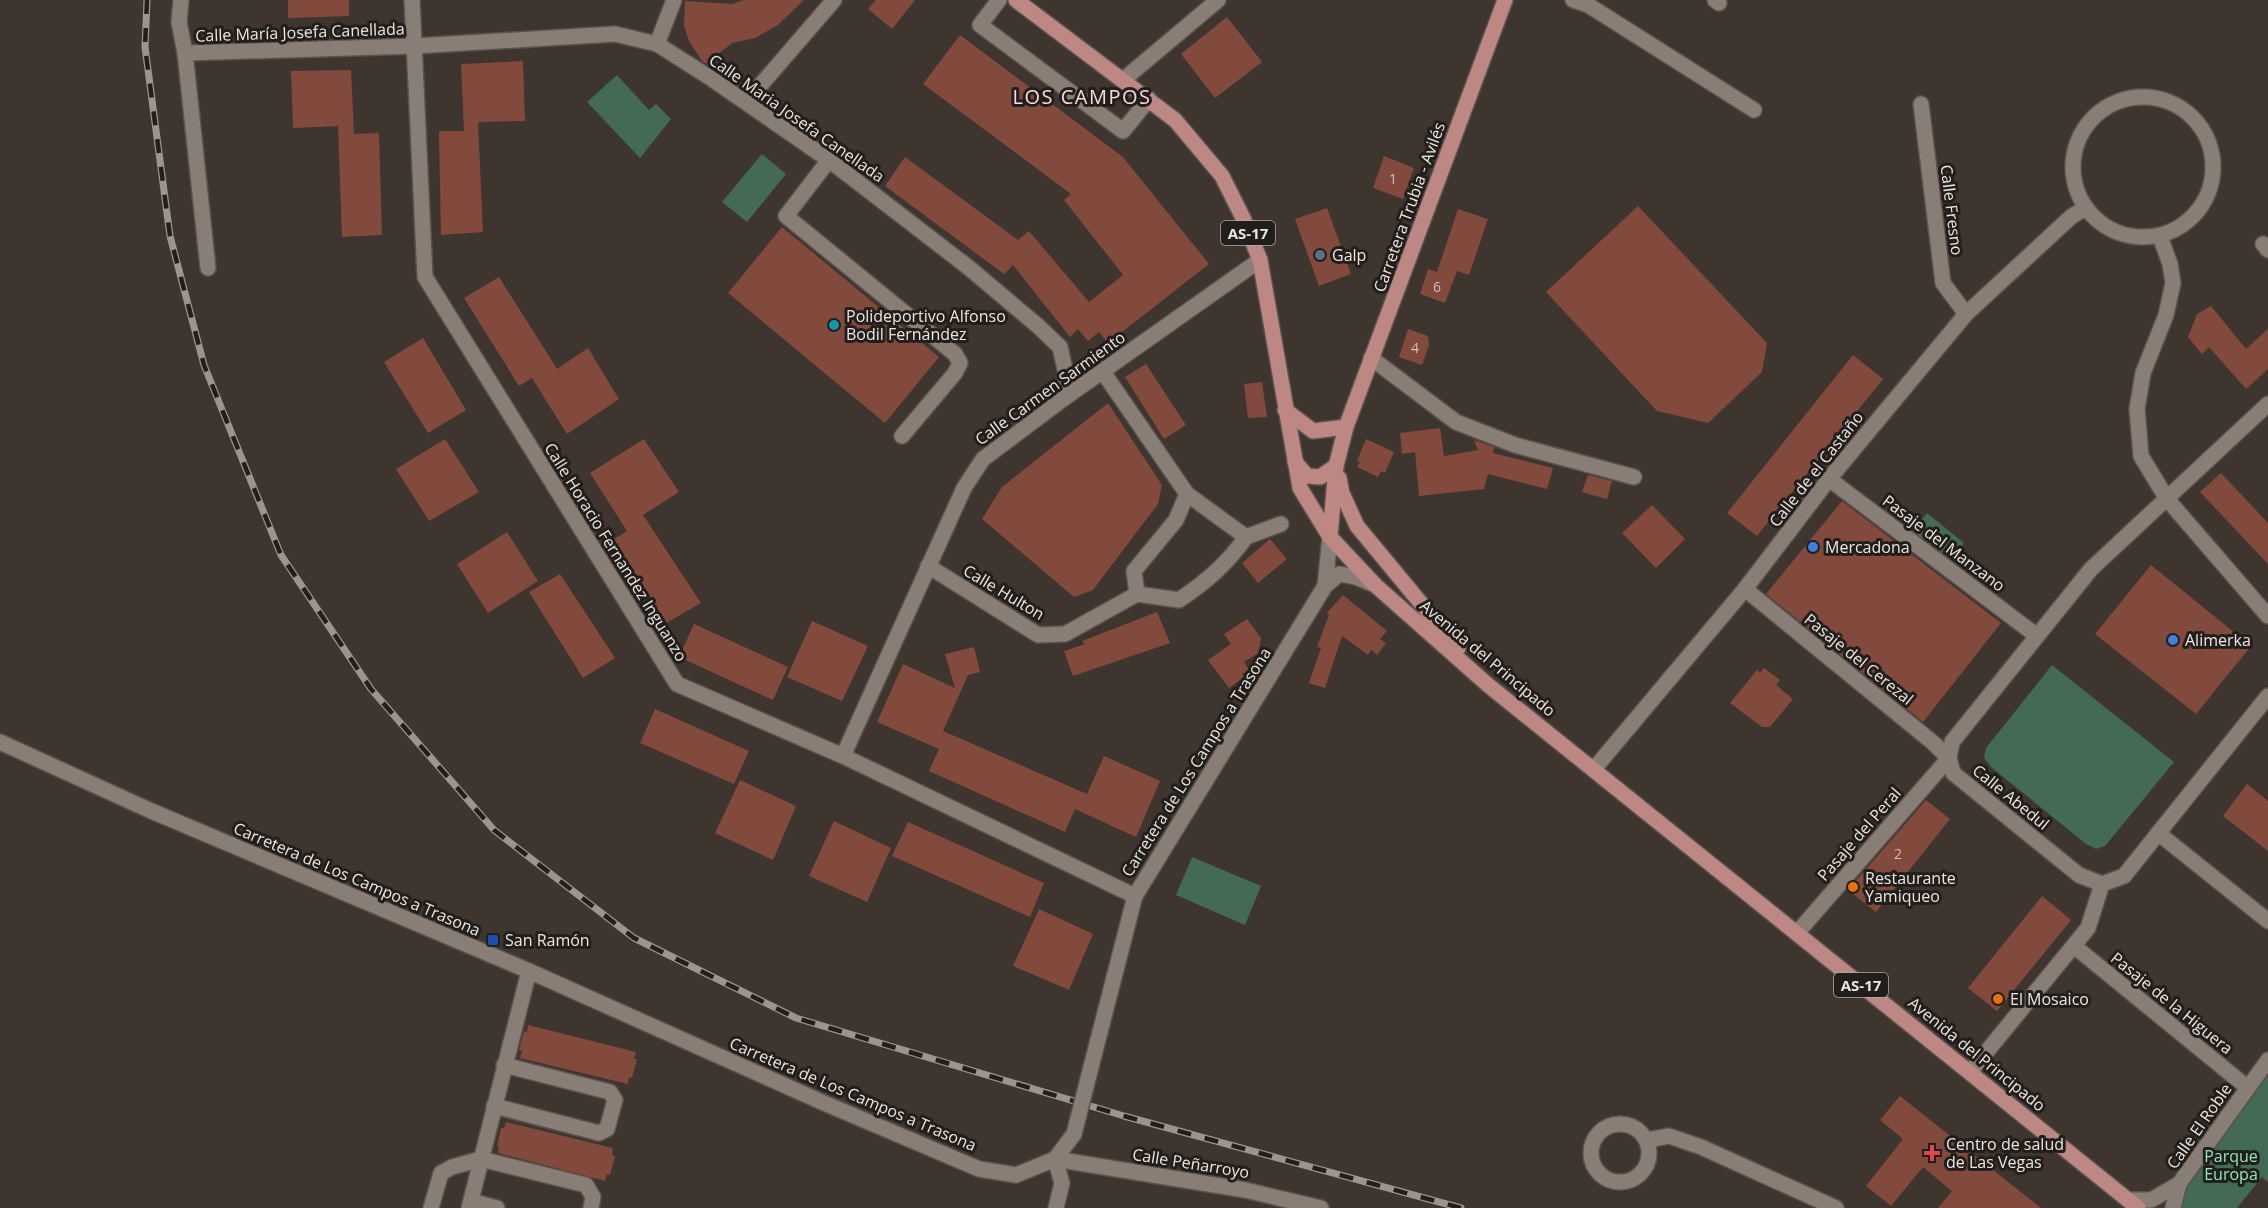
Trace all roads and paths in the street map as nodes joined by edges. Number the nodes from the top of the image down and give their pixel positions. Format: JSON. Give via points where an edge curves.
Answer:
{"nodes":[{"id":1,"x":181,"y":0,"type":"edge"},
{"id":2,"x":412,"y":0,"type":"edge"},
{"id":3,"x":674,"y":0,"type":"edge"},
{"id":4,"x":834,"y":0,"type":"edge"},
{"id":5,"x":999,"y":0,"type":"edge"},
{"id":6,"x":1016,"y":0,"type":"edge"},
{"id":7,"x":1218,"y":0,"type":"edge"},
{"id":8,"x":1505,"y":0,"type":"edge"},
{"id":9,"x":1573,"y":0,"type":"edge"},
{"id":10,"x":657,"y":44,"type":"junction"},
{"id":11,"x":415,"y":46,"type":"junction"},
{"id":12,"x":185,"y":53,"type":"junction"},
{"id":13,"x":1123,"y":80,"type":"junction"},
{"id":14,"x":1149,"y":99,"type":"junction"},
{"id":15,"x":746,"y":102,"type":"junction"},
{"id":16,"x":1921,"y":104,"type":"dead end"},
{"id":17,"x":1754,"y":110,"type":"dead end"},
{"id":18,"x":829,"y":160,"type":"junction"},
{"id":19,"x":2086,"y":208,"type":"junction"},
{"id":20,"x":2160,"y":236,"type":"junction"},
{"id":21,"x":1260,"y":260,"type":"junction"},
{"id":22,"x":208,"y":268,"type":"dead end"},
{"id":23,"x":1966,"y":314,"type":"junction"},
{"id":24,"x":1371,"y":358,"type":"junction"},
{"id":25,"x":1103,"y":372,"type":"junction"},
{"id":26,"x":1063,"y":399,"type":"junction"},
{"id":27,"x":2268,"y":404,"type":"edge"},
{"id":28,"x":1285,"y":410,"type":"junction"},
{"id":29,"x":1346,"y":427,"type":"junction"},
{"id":30,"x":903,"y":436,"type":"dead end"},
{"id":31,"x":1294,"y":462,"type":"junction"},
{"id":32,"x":1336,"y":466,"type":"junction"},
{"id":33,"x":1634,"y":477,"type":"dead end"},
{"id":34,"x":1829,"y":479,"type":"junction"},
{"id":35,"x":1187,"y":494,"type":"junction"},
{"id":36,"x":2168,"y":499,"type":"junction"},
{"id":37,"x":1281,"y":524,"type":"dead end"},
{"id":38,"x":1246,"y":537,"type":"junction"},
{"id":39,"x":1330,"y":537,"type":"junction"},
{"id":40,"x":928,"y":566,"type":"junction"},
{"id":41,"x":1375,"y":585,"type":"junction"},
{"id":42,"x":1325,"y":586,"type":"junction"},
{"id":43,"x":1745,"y":589,"type":"junction"},
{"id":44,"x":1137,"y":594,"type":"junction"},
{"id":45,"x":2268,"y":616,"type":"edge"},
{"id":46,"x":2037,"y":636,"type":"junction"},
{"id":47,"x":1488,"y":685,"type":"junction"},
{"id":48,"x":2268,"y":696,"type":"edge"},
{"id":49,"x":0,"y":742,"type":"edge"},
{"id":50,"x":843,"y":756,"type":"junction"},
{"id":51,"x":1949,"y":758,"type":"junction"},
{"id":52,"x":1594,"y":770,"type":"junction"},
{"id":53,"x":2158,"y":832,"type":"junction"},
{"id":54,"x":2102,"y":884,"type":"junction"},
{"id":55,"x":1135,"y":896,"type":"junction"},
{"id":56,"x":2268,"y":921,"type":"edge"},
{"id":57,"x":1797,"y":933,"type":"junction"},
{"id":58,"x":2074,"y":946,"type":"junction"},
{"id":59,"x":529,"y":971,"type":"junction"},
{"id":60,"x":2268,"y":1060,"type":"edge"},
{"id":61,"x":504,"y":1065,"type":"junction"},
{"id":62,"x":1970,"y":1072,"type":"junction"},
{"id":63,"x":2248,"y":1088,"type":"junction"},
{"id":64,"x":494,"y":1106,"type":"junction"},
{"id":65,"x":1647,"y":1140,"type":"dead end"},
{"id":66,"x":481,"y":1159,"type":"junction"},
{"id":67,"x":1055,"y":1159,"type":"junction"},
{"id":68,"x":2179,"y":1184,"type":"junction"},
{"id":69,"x":470,"y":1204,"type":"edge"},
{"id":70,"x":2134,"y":1204,"type":"edge"},
{"id":71,"x":430,"y":1208,"type":"edge"},
{"id":72,"x":497,"y":1208,"type":"edge"},
{"id":73,"x":591,"y":1208,"type":"edge"},
{"id":74,"x":1056,"y":1208,"type":"edge"},
{"id":75,"x":1321,"y":1208,"type":"edge"},
{"id":76,"x":1836,"y":1208,"type":"edge"},
{"id":77,"x":2173,"y":1208,"type":"edge"}],
"edges":[{"from":1,"to":12,"type":"street","via":[[178,22]]},
{"from":2,"to":11,"type":"street","name":"Calle Horacio Fernandez Inguanzo"},
{"from":3,"to":10,"type":"street"},
{"from":4,"to":15,"type":"street"},
{"from":5,"to":14,"type":"street","via":[[980,25],[1123,131]]},
{"from":6,"to":13,"type":"main road","name":"Avenida del Principado","number":"AS-17"},
{"from":7,"to":13,"type":"street"},
{"from":8,"to":24,"type":"main road","name":"Carretera Trubia - Avilés"},
{"from":9,"to":17,"type":"street","via":[[1588,4]]},
{"from":10,"to":11,"type":"street","name":"Calle Maria Josefa Canellada","via":[[615,34]]},
{"from":10,"to":15,"type":"street","name":"Calle Maria Josefa Canellada"},
{"from":11,"to":12,"type":"street","name":"Calle María Josefa Canellada"},
{"from":11,"to":50,"type":"street","name":"Calle Horacio Fernandez Inguanzo","via":[[424,277],[428,285],[677,684]]},
{"from":12,"to":22,"type":"street","name":"Calle María Josefa Canellada"},
{"from":13,"to":14,"type":"main road","name":"Avenida del Principado","number":"AS-17"},
{"from":14,"to":21,"type":"main road","name":"Avenida del Principado","number":"AS-17","via":[[1175,120],[1221,176]]},
{"from":15,"to":18,"type":"street","name":"Calle Maria Josefa Canellada"},
{"from":16,"to":23,"type":"street","name":"Calle Fresno","via":[[1943,283]]},
{"from":18,"to":26,"type":"street","name":"Calle Maria Josefa Canellada","via":[[1038,326],[1059,348],[1066,374]]},
{"from":18,"to":30,"type":"street","via":[[786,216],[956,354],[960,363]]},
{"from":19,"to":20,"type":"street","via":[[2100,223],[2118,233],[2139,238]]},
{"from":19,"to":20,"type":"street","via":[[2075,186],[2072,163],[2078,139],[2091,119],[2110,104],[2133,96],[2157,97],[2179,106],[2198,121],[2210,142],[2214,165],[2211,189],[2200,210],[2182,226]]},
{"from":19,"to":23,"type":"street","name":"Calle de el Castaño","via":[[2072,216]]},
{"from":20,"to":36,"type":"street","via":[[2173,283],[2166,315],[2143,373],[2137,408],[2141,456]]},
{"from":21,"to":25,"type":"street","name":"Calle Carmen Sarmiento"},
{"from":21,"to":28,"type":"main road","name":"Avenida del Principado","number":"AS-17"},
{"from":23,"to":34,"type":"street","name":"Calle de el Castaño"},
{"from":24,"to":29,"type":"main road","name":"Carretera Trubia - Avilés"},
{"from":24,"to":33,"type":"street","via":[[1456,422],[1515,446]]},
{"from":25,"to":26,"type":"street","name":"Calle Carmen Sarmiento"},
{"from":25,"to":35,"type":"street"},
{"from":26,"to":40,"type":"street","name":"Calle Carmen Sarmiento","via":[[983,459],[964,488]]},
{"from":27,"to":36,"type":"street"},
{"from":28,"to":29,"type":"main road","via":[[1313,431]]},
{"from":28,"to":31,"type":"main road","name":"Avenida del Principado","number":"AS-17"},
{"from":29,"to":32,"type":"main road","name":"Carretera Trubia - Avilés"},
{"from":31,"to":32,"type":"main road","via":[[1307,476],[1320,477]]},
{"from":31,"to":39,"type":"main road","name":"Avenida del Principado","number":"AS-17","via":[[1300,488]]},
{"from":32,"to":39,"type":"main road","name":"Carretera Trubia - Avilés"},
{"from":32,"to":47,"type":"main road","via":[[1342,493],[1357,526]]},
{"from":34,"to":43,"type":"street","name":"Calle de el Castaño"},
{"from":34,"to":46,"type":"street","name":"Pasaje del Manzano"},
{"from":35,"to":38,"type":"street"},
{"from":35,"to":44,"type":"street","via":[[1176,519],[1134,571]]},
{"from":36,"to":45,"type":"street"},
{"from":36,"to":46,"type":"street","via":[[2091,569]]},
{"from":37,"to":38,"type":"street"},
{"from":38,"to":44,"type":"street","via":[[1215,574],[1179,600]]},
{"from":39,"to":41,"type":"main road","name":"Avenida del Principado","number":"AS-17"},
{"from":39,"to":42,"type":"street"},
{"from":40,"to":44,"type":"street","name":"Calle Hulton","via":[[1038,635],[1065,634]]},
{"from":40,"to":50,"type":"street","name":"Calle Carmen Sarmiento"},
{"from":41,"to":42,"type":"street","via":[[1339,574]]},
{"from":41,"to":47,"type":"main road","name":"Avenida del Principado","number":"AS-17"},
{"from":42,"to":55,"type":"street","name":"Carretera de Los Campos a Trasona"},
{"from":43,"to":51,"type":"street","name":"Pasaje del Cerezal"},
{"from":43,"to":52,"type":"street","name":"Calle de el Castaño"},
{"from":46,"to":51,"type":"street","via":[[1952,742]]},
{"from":47,"to":52,"type":"main road","name":"Avenida del Principado","number":"AS-17"},
{"from":48,"to":53,"type":"street"},
{"from":49,"to":59,"type":"street","name":"Carretera de Los Campos a Trasona","via":[[149,810]]},
{"from":50,"to":55,"type":"street","name":"Calle Horacio Fernandez Inguanzo"},
{"from":51,"to":54,"type":"street","name":"Calle Abedul","via":[[1953,773],[2079,875]]},
{"from":51,"to":57,"type":"street","name":"Pasaje del Peral"},
{"from":52,"to":57,"type":"main road","name":"Avenida del Principado","number":"AS-17"},
{"from":53,"to":54,"type":"street","via":[[2124,876]]},
{"from":53,"to":56,"type":"street"},
{"from":54,"to":58,"type":"street","via":[[2088,928]]},
{"from":55,"to":67,"type":"street","name":"Carretera de Los Campos a Trasona","bridge":true,"via":[[1074,1134]]},
{"from":57,"to":62,"type":"main road","name":"Avenida del Principado","number":"AS-17"},
{"from":58,"to":62,"type":"street"},
{"from":58,"to":63,"type":"street","name":"Pasaje de la Higuera"},
{"from":59,"to":61,"type":"street"},
{"from":59,"to":67,"type":"street","name":"Carretera de Los Campos a Trasona","via":[[979,1169],[1016,1175]]},
{"from":60,"to":63,"type":"street","name":"Calle El Roble"},
{"from":61,"to":64,"type":"street"},
{"from":61,"to":64,"type":"street","via":[[610,1092],[615,1100],[613,1114],[607,1129],[598,1132]]},
{"from":62,"to":70,"type":"main road","name":"Avenida del Principado","number":"AS-17"},
{"from":63,"to":68,"type":"street","name":"Calle El Roble"},
{"from":64,"to":66,"type":"street"},
{"from":65,"to":76,"type":"street","via":[[1669,1136],[1701,1147]]},
{"from":66,"to":69,"type":"street"},
{"from":66,"to":71,"type":"street","via":[[441,1173]]},
{"from":66,"to":73,"type":"street","via":[[586,1185],[593,1197]]},
{"from":67,"to":74,"type":"street","via":[[1062,1183]]},
{"from":67,"to":75,"type":"street","name":"Calle Peñarroyo","via":[[1245,1190]]},
{"from":68,"to":70,"type":"street","name":"Calle El Roble","via":[[2151,1200]]},
{"from":68,"to":77,"type":"street","name":"Calle El Roble"},
{"from":69,"to":72,"type":"street"}]}
